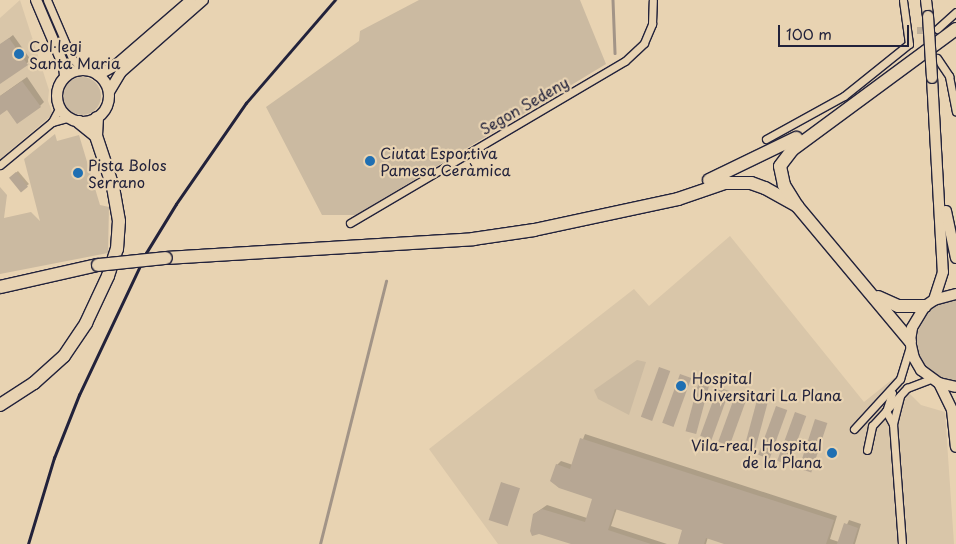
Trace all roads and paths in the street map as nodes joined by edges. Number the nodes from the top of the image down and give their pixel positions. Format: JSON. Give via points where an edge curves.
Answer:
{"nodes":[{"id":1,"x":36,"y":0,"type":"edge"},
{"id":2,"x":47,"y":0,"type":"edge"},
{"id":3,"x":191,"y":0,"type":"edge"},
{"id":4,"x":203,"y":0,"type":"edge"},
{"id":5,"x":653,"y":0,"type":"edge"},
{"id":6,"x":903,"y":0,"type":"edge"},
{"id":7,"x":926,"y":0,"type":"edge"},
{"id":8,"x":956,"y":12,"type":"edge"},
{"id":9,"x":908,"y":28,"type":"junction"},
{"id":10,"x":937,"y":29,"type":"tunnel mouth"},
{"id":11,"x":956,"y":29,"type":"edge"},
{"id":12,"x":917,"y":30,"type":"tunnel mouth"},
{"id":13,"x":936,"y":58,"type":"dead end"},
{"id":14,"x":82,"y":70,"type":"junction"},
{"id":15,"x":98,"y":75,"type":"junction"},
{"id":16,"x":65,"y":76,"type":"junction"},
{"id":17,"x":109,"y":92,"type":"junction"},
{"id":18,"x":59,"y":109,"type":"junction"},
{"id":19,"x":956,"y":111,"type":"edge"},
{"id":20,"x":838,"y":116,"type":"junction"},
{"id":21,"x":97,"y":118,"type":"junction"},
{"id":22,"x":73,"y":120,"type":"junction"},
{"id":23,"x":52,"y":122,"type":"junction"},
{"id":24,"x":96,"y":136,"type":"junction"},
{"id":25,"x":766,"y":139,"type":"dead end"},
{"id":26,"x":0,"y":165,"type":"edge"},
{"id":27,"x":940,"y":186,"type":"junction"},
{"id":28,"x":651,"y":204,"type":"junction"},
{"id":29,"x":797,"y":206,"type":"junction"},
{"id":30,"x":350,"y":223,"type":"dead end"},
{"id":31,"x":956,"y":258,"type":"edge"},
{"id":32,"x":98,"y":265,"type":"junction"},
{"id":33,"x":0,"y":279,"type":"edge"},
{"id":34,"x":0,"y":287,"type":"edge"},
{"id":35,"x":956,"y":294,"type":"edge"},
{"id":36,"x":874,"y":295,"type":"junction"},
{"id":37,"x":929,"y":303,"type":"junction"},
{"id":38,"x":910,"y":343,"type":"junction"},
{"id":39,"x":900,"y":379,"type":"junction"},
{"id":40,"x":935,"y":381,"type":"junction"},
{"id":41,"x":956,"y":387,"type":"edge"},
{"id":42,"x":900,"y":395,"type":"junction"},
{"id":43,"x":0,"y":405,"type":"edge"},
{"id":44,"x":886,"y":411,"type":"junction"},
{"id":45,"x":893,"y":424,"type":"junction"},
{"id":46,"x":854,"y":429,"type":"dead end"},
{"id":47,"x":956,"y":447,"type":"edge"},
{"id":48,"x":867,"y":450,"type":"dead end"},
{"id":49,"x":902,"y":544,"type":"edge"}],
"edges":[{"from":1,"to":16,"type":"main road","via":[[64,66]]},
{"from":2,"to":14,"type":"street","via":[[72,58]]},
{"from":3,"to":15,"type":"main road","via":[[116,66]]},
{"from":4,"to":17,"type":"main road","via":[[121,72]]},
{"from":5,"to":30,"type":"street","name":"Segon Sedeny","via":[[652,24],[644,43],[625,61]]},
{"from":6,"to":9,"type":"street"},
{"from":7,"to":27,"type":"main road","bridge":true},
{"from":8,"to":10,"type":"street"},
{"from":9,"to":12,"type":"street"},
{"from":9,"to":25,"type":"street","via":[[909,44],[865,80],[844,96]]},
{"from":11,"to":20,"type":"highway"},
{"from":13,"to":19,"type":"street","via":[[948,76]]},
{"from":14,"to":15,"type":"main road"},
{"from":14,"to":16,"type":"main road"},
{"from":15,"to":17,"type":"main road"},
{"from":16,"to":18,"type":"main road","via":[[56,92]]},
{"from":17,"to":21,"type":"main road","via":[[107,107]]},
{"from":18,"to":22,"type":"main road"},
{"from":18,"to":23,"type":"street"},
{"from":20,"to":28,"type":"highway","via":[[721,176]]},
{"from":20,"to":29,"type":"highway","via":[[783,160],[780,173]]},
{"from":21,"to":22,"type":"main road"},
{"from":21,"to":24,"type":"highway"},
{"from":22,"to":23,"type":"street"},
{"from":22,"to":24,"type":"highway"},
{"from":23,"to":26,"type":"street"},
{"from":24,"to":43,"type":"highway","via":[[113,187],[119,221],[117,249],[108,276],[86,323],[64,356],[34,383]]},
{"from":27,"to":31,"type":"main road"},
{"from":27,"to":37,"type":"main road","via":[[943,272]]},
{"from":28,"to":29,"type":"highway","via":[[738,182],[765,188]]},
{"from":28,"to":32,"type":"highway","bridge":true,"via":[[576,222],[473,239]]},
{"from":29,"to":36,"type":"highway"},
{"from":32,"to":33,"type":"highway"},
{"from":32,"to":34,"type":"highway"},
{"from":35,"to":37,"type":"main road"},
{"from":36,"to":37,"type":"highway","via":[[898,306]]},
{"from":36,"to":38,"type":"highway"},
{"from":37,"to":38,"type":"main road","via":[[912,328]]},
{"from":38,"to":39,"type":"street"},
{"from":38,"to":40,"type":"main road","via":[[921,370]]},
{"from":39,"to":44,"type":"street","via":[[886,402]]},
{"from":39,"to":46,"type":"street"},
{"from":40,"to":41,"type":"main road"},
{"from":40,"to":42,"type":"street","via":[[915,383]]},
{"from":40,"to":47,"type":"main road","via":[[952,410]]},
{"from":42,"to":44,"type":"street"},
{"from":42,"to":45,"type":"street"},
{"from":44,"to":45,"type":"street"},
{"from":44,"to":48,"type":"street","via":[[872,426]]},
{"from":45,"to":49,"type":"street"}]}
